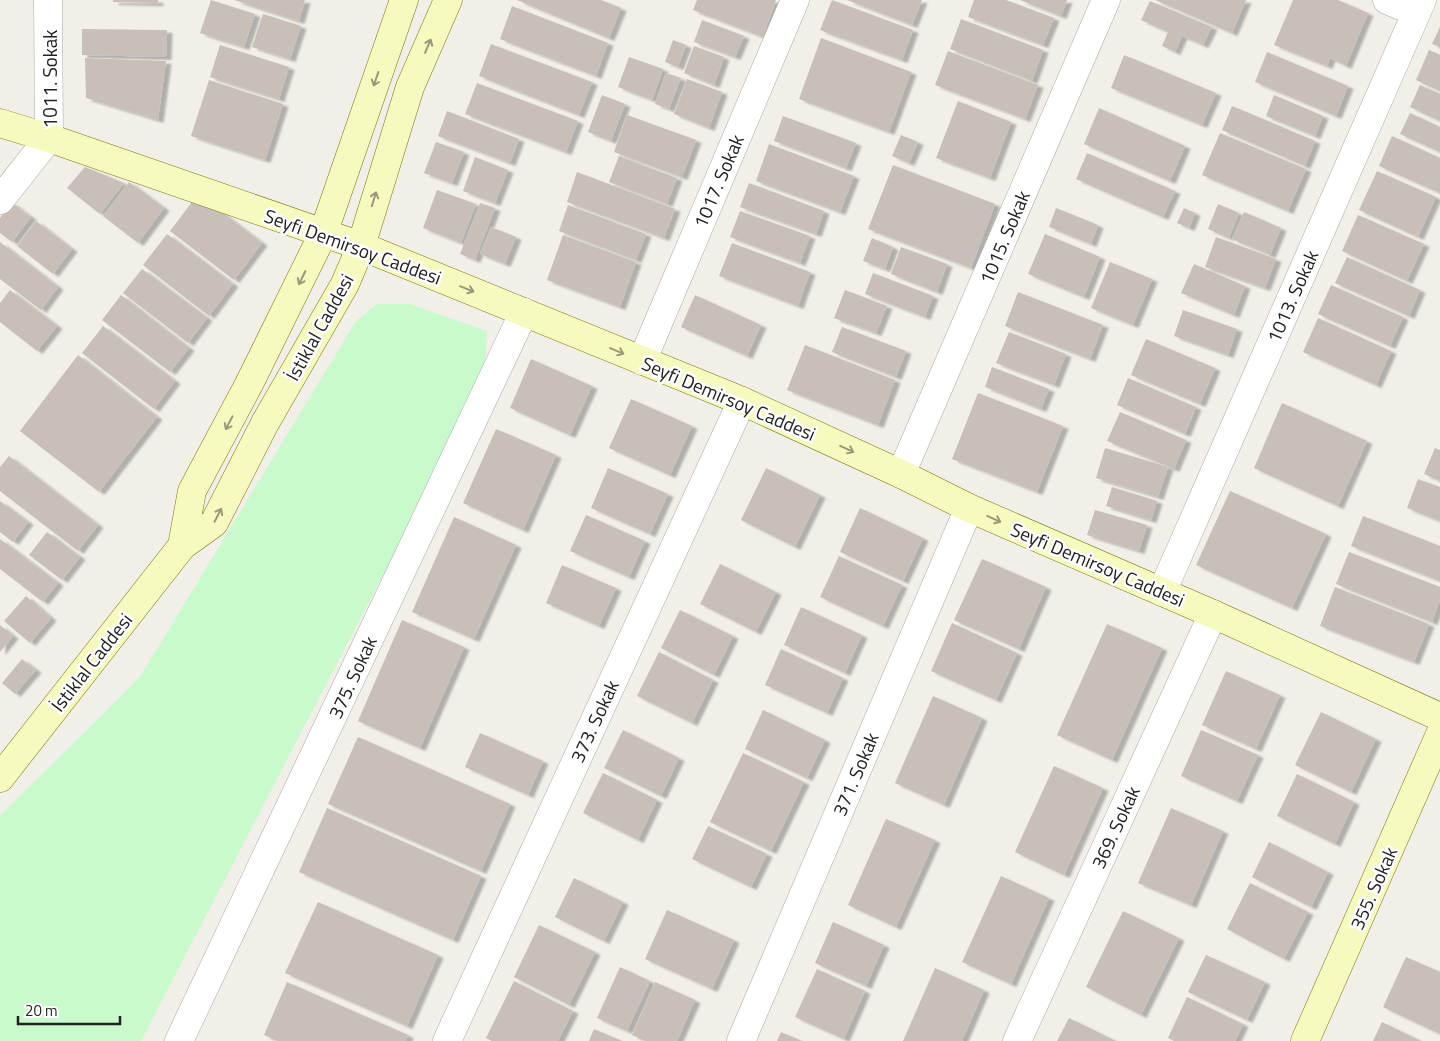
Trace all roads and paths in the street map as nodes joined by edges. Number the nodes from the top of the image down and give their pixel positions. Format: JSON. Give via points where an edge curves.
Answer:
{"nodes":[{"id":1,"x":48,"y":0,"type":"edge"},
{"id":2,"x":404,"y":0,"type":"edge"},
{"id":3,"x":448,"y":0,"type":"edge"},
{"id":4,"x":795,"y":0,"type":"edge"},
{"id":5,"x":1106,"y":0,"type":"edge"},
{"id":6,"x":1386,"y":0,"type":"edge"},
{"id":7,"x":1419,"y":6,"type":"edge"},
{"id":8,"x":0,"y":123,"type":"edge"},
{"id":9,"x":49,"y":138,"type":"junction"},
{"id":10,"x":0,"y":200,"type":"edge"},
{"id":11,"x":323,"y":234,"type":"junction"},
{"id":12,"x":361,"y":246,"type":"junction"},
{"id":13,"x":524,"y":312,"type":"junction"},
{"id":14,"x":642,"y":361,"type":"junction"},
{"id":15,"x":742,"y":401,"type":"junction"},
{"id":16,"x":902,"y":474,"type":"junction"},
{"id":17,"x":969,"y":508,"type":"junction"},
{"id":18,"x":182,"y":546,"type":"junction"},
{"id":19,"x":1162,"y":592,"type":"junction"},
{"id":20,"x":1213,"y":614,"type":"junction"},
{"id":21,"x":1440,"y":717,"type":"edge"},
{"id":22,"x":1440,"y":734,"type":"edge"},
{"id":23,"x":0,"y":778,"type":"edge"},
{"id":24,"x":179,"y":1041,"type":"edge"},
{"id":25,"x":446,"y":1041,"type":"edge"},
{"id":26,"x":741,"y":1041,"type":"edge"},
{"id":27,"x":1016,"y":1041,"type":"edge"},
{"id":28,"x":1305,"y":1041,"type":"edge"}],
"edges":[{"from":1,"to":9,"type":"street","name":"1011. Sokak"},
{"from":2,"to":11,"type":"main road","name":"İstiklal Caddesi","one_way":true},
{"from":12,"to":3,"type":"main road","name":"İstiklal Caddesi","one_way":true,"via":[[410,86]]},
{"from":4,"to":14,"type":"street","name":"1017. Sokak"},
{"from":5,"to":16,"type":"street","name":"1015. Sokak"},
{"from":6,"to":7,"type":"street"},
{"from":7,"to":19,"type":"street","name":"1013. Sokak"},
{"from":8,"to":9,"type":"main road","name":"Seyfi Demirsoy Caddesi"},
{"from":9,"to":10,"type":"street","name":"1011. Sokak"},
{"from":9,"to":11,"type":"main road","name":"Seyfi Demirsoy Caddesi"},
{"from":11,"to":12,"type":"main road","name":"Seyfi Demirsoy Caddesi"},
{"from":11,"to":18,"type":"main road","name":"İstiklal Caddesi","one_way":true,"via":[[192,491]]},
{"from":12,"to":13,"type":"main road","name":"Seyfi Demirsoy Caddesi","one_way":true},
{"from":18,"to":12,"type":"main road","name":"İstiklal Caddesi","one_way":true,"via":[[214,523],[265,423],[345,284]]},
{"from":13,"to":14,"type":"main road","name":"Seyfi Demirsoy Caddesi","one_way":true},
{"from":13,"to":24,"type":"street","name":"375. Sokak"},
{"from":14,"to":15,"type":"main road","name":"Seyfi Demirsoy Caddesi"},
{"from":15,"to":16,"type":"main road","name":"Seyfi Demirsoy Caddesi","one_way":true},
{"from":15,"to":25,"type":"street","name":"373. Sokak"},
{"from":16,"to":17,"type":"main road","name":"Seyfi Demirsoy Caddesi"},
{"from":17,"to":19,"type":"main road","name":"Seyfi Demirsoy Caddesi","one_way":true},
{"from":17,"to":26,"type":"street","name":"371. Sokak"},
{"from":18,"to":23,"type":"main road","name":"İstiklal Caddesi"},
{"from":19,"to":20,"type":"main road","name":"Seyfi Demirsoy Caddesi"},
{"from":20,"to":21,"type":"main road","name":"Seyfi Demirsoy Caddesi"},
{"from":20,"to":27,"type":"street","name":"369. Sokak"},
{"from":22,"to":28,"type":"main road","name":"355. Sokak"}]}
